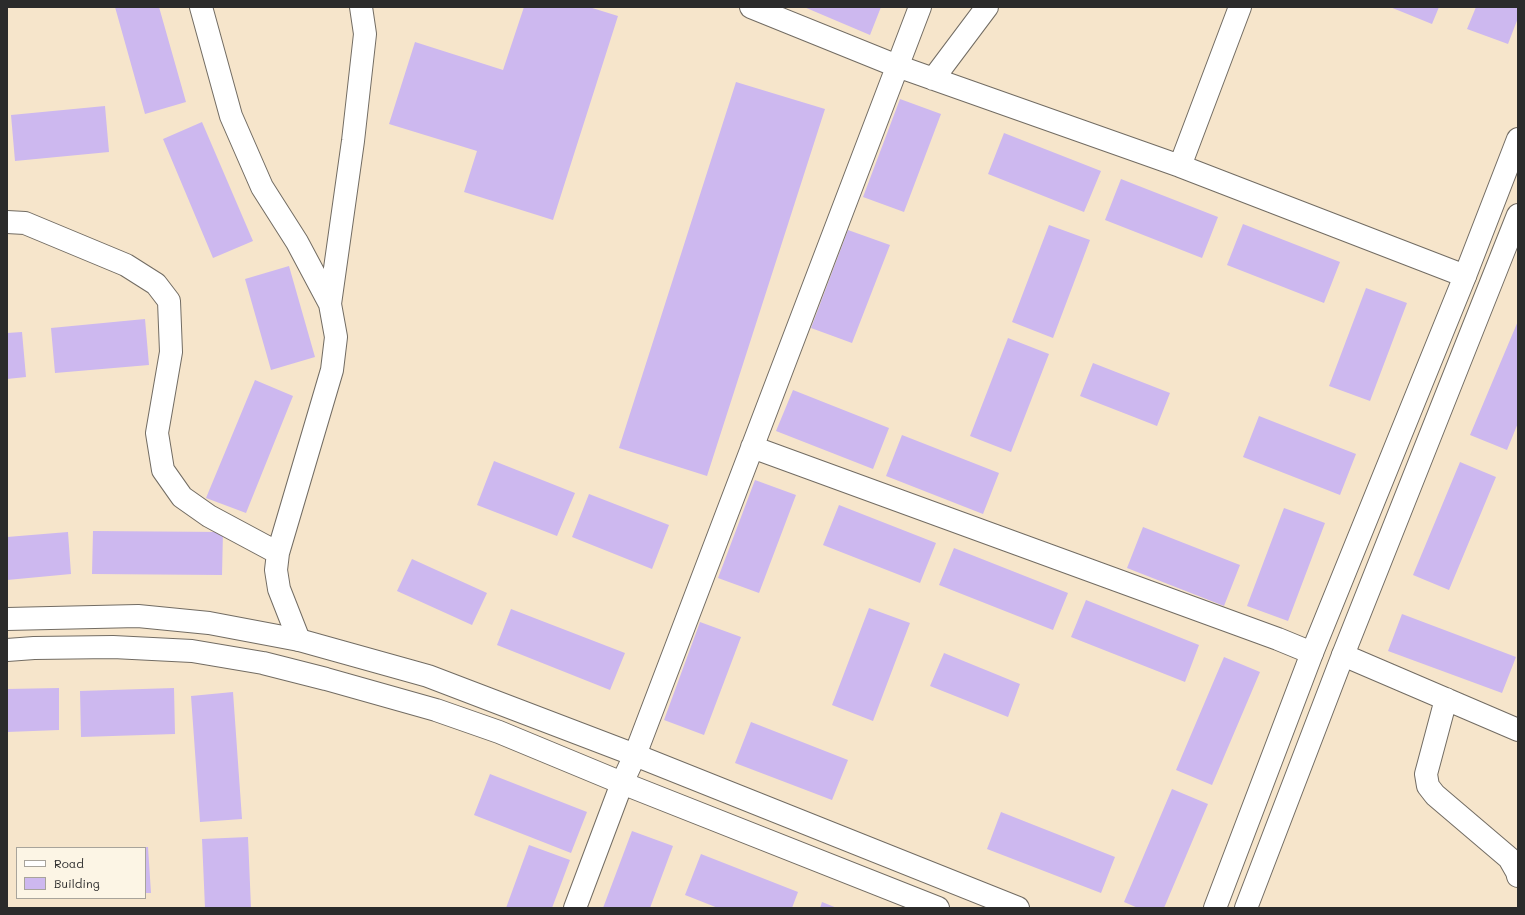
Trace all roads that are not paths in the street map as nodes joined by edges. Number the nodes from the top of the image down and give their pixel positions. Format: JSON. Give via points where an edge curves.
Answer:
{"nodes":[{"id":1,"x":201,"y":7,"type":"edge"},
{"id":2,"x":361,"y":7,"type":"edge"},
{"id":3,"x":751,"y":7,"type":"edge"},
{"id":4,"x":920,"y":7,"type":"edge"},
{"id":5,"x":987,"y":7,"type":"edge"},
{"id":6,"x":1240,"y":7,"type":"edge"},
{"id":7,"x":896,"y":66,"type":"junction"},
{"id":8,"x":933,"y":79,"type":"junction"},
{"id":9,"x":1518,"y":139,"type":"edge"},
{"id":10,"x":1180,"y":166,"type":"junction"},
{"id":11,"x":1518,"y":215,"type":"edge"},
{"id":12,"x":7,"y":222,"type":"edge"},
{"id":13,"x":1465,"y":276,"type":"junction"},
{"id":14,"x":330,"y":304,"type":"junction"},
{"id":15,"x":752,"y":447,"type":"junction"},
{"id":16,"x":278,"y":553,"type":"junction"},
{"id":17,"x":7,"y":620,"type":"edge"},
{"id":18,"x":299,"y":640,"type":"junction"},
{"id":19,"x":7,"y":650,"type":"edge"},
{"id":20,"x":1312,"y":653,"type":"junction"},
{"id":21,"x":1343,"y":655,"type":"junction"},
{"id":22,"x":1446,"y":699,"type":"junction"},
{"id":23,"x":1518,"y":730,"type":"edge"},
{"id":24,"x":635,"y":755,"type":"junction"},
{"id":25,"x":622,"y":783,"type":"junction"},
{"id":26,"x":1518,"y":876,"type":"edge"},
{"id":27,"x":574,"y":908,"type":"edge"},
{"id":28,"x":938,"y":908,"type":"edge"},
{"id":29,"x":1018,"y":908,"type":"edge"},
{"id":30,"x":1216,"y":908,"type":"edge"},
{"id":31,"x":1246,"y":908,"type":"edge"}],
"edges":[{"from":1,"to":14,"type":"street","via":[[232,116],[262,187],[297,242]]},
{"from":2,"to":14,"type":"street","via":[[365,34]]},
{"from":3,"to":7,"type":"street"},
{"from":4,"to":7,"type":"street"},
{"from":5,"to":8,"type":"street"},
{"from":6,"to":10,"type":"street"},
{"from":7,"to":8,"type":"street"},
{"from":7,"to":15,"type":"street"},
{"from":8,"to":10,"type":"street"},
{"from":9,"to":13,"type":"street"},
{"from":10,"to":13,"type":"street"},
{"from":11,"to":21,"type":"street"},
{"from":12,"to":16,"type":"street","via":[[25,223],[47,232],[126,265],[156,284],[169,301],[171,352],[157,433],[164,470],[182,497],[209,516]]},
{"from":13,"to":20,"type":"street"},
{"from":14,"to":16,"type":"street","via":[[336,337],[332,370]]},
{"from":15,"to":20,"type":"street"},
{"from":15,"to":24,"type":"street"},
{"from":16,"to":18,"type":"street","via":[[276,570],[279,589]]},
{"from":17,"to":18,"type":"street","via":[[138,616],[209,623]]},
{"from":18,"to":24,"type":"street","via":[[428,676]]},
{"from":19,"to":25,"type":"street","via":[[121,647],[192,651],[263,663],[326,678],[436,710],[500,732]]},
{"from":20,"to":30,"type":"street"},
{"from":21,"to":22,"type":"street"},
{"from":21,"to":31,"type":"street"},
{"from":22,"to":23,"type":"street"},
{"from":22,"to":26,"type":"street","via":[[1426,774],[1428,786],[1435,795],[1509,858]]},
{"from":24,"to":25,"type":"street"},
{"from":24,"to":29,"type":"street"},
{"from":25,"to":27,"type":"street"},
{"from":25,"to":28,"type":"street"}]}
